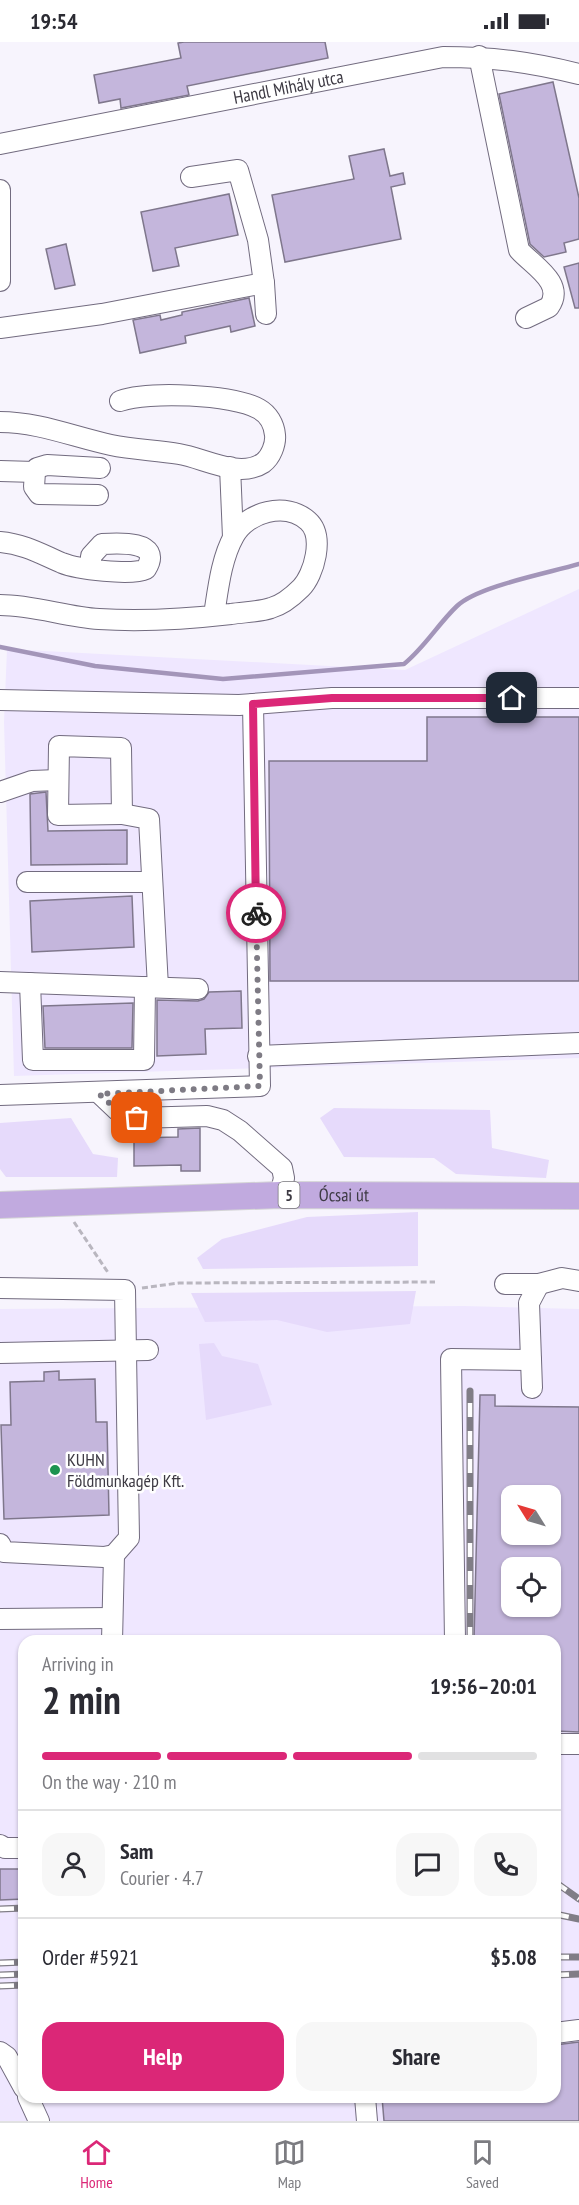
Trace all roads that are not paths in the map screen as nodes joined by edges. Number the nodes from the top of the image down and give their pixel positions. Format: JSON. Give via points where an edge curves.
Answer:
{"nodes":[{"id":1,"x":479,"y":56,"type":"junction"},
{"id":2,"x":579,"y":74,"type":"edge"},
{"id":3,"x":0,"y":144,"type":"edge"},
{"id":4,"x":191,"y":177,"type":"dead end"},
{"id":5,"x":0,"y":190,"type":"edge"},
{"id":6,"x":0,"y":281,"type":"edge"},
{"id":7,"x":264,"y":283,"type":"junction"},
{"id":8,"x":266,"y":314,"type":"dead end"},
{"id":9,"x":526,"y":318,"type":"dead end"},
{"id":10,"x":0,"y":328,"type":"edge"},
{"id":11,"x":120,"y":401,"type":"dead end"},
{"id":12,"x":0,"y":422,"type":"edge"},
{"id":13,"x":230,"y":467,"type":"junction"},
{"id":14,"x":100,"y":468,"type":"dead end"},
{"id":15,"x":0,"y":471,"type":"edge"},
{"id":16,"x":35,"y":472,"type":"junction"},
{"id":17,"x":98,"y":495,"type":"dead end"},
{"id":18,"x":233,"y":537,"type":"junction"},
{"id":19,"x":0,"y":542,"type":"edge"},
{"id":20,"x":91,"y":568,"type":"dead end"},
{"id":21,"x":0,"y":605,"type":"edge"},
{"id":22,"x":214,"y":615,"type":"junction"},
{"id":23,"x":579,"y":698,"type":"edge"},
{"id":24,"x":0,"y":700,"type":"edge"},
{"id":25,"x":253,"y":704,"type":"junction"},
{"id":26,"x":58,"y":780,"type":"junction"},
{"id":27,"x":0,"y":792,"type":"edge"},
{"id":28,"x":122,"y":814,"type":"junction"},
{"id":29,"x":27,"y":882,"type":"dead end"},
{"id":30,"x":152,"y":882,"type":"junction"},
{"id":31,"x":0,"y":982,"type":"edge"},
{"id":32,"x":30,"y":983,"type":"junction"},
{"id":33,"x":152,"y":987,"type":"junction"},
{"id":34,"x":198,"y":989,"type":"dead end"},
{"id":35,"x":579,"y":1043,"type":"edge"},
{"id":36,"x":258,"y":1056,"type":"junction"},
{"id":37,"x":99,"y":1094,"type":"junction"},
{"id":38,"x":0,"y":1095,"type":"edge"},
{"id":39,"x":282,"y":1168,"type":"junction"},
{"id":40,"x":280,"y":1195,"type":"junction"},
{"id":41,"x":384,"y":1195,"type":"junction"},
{"id":42,"x":579,"y":1196,"type":"edge"},
{"id":43,"x":0,"y":1205,"type":"edge"},
{"id":44,"x":579,"y":1281,"type":"edge"},
{"id":45,"x":505,"y":1284,"type":"dead end"},
{"id":46,"x":538,"y":1284,"type":"junction"},
{"id":47,"x":0,"y":1288,"type":"edge"},
{"id":48,"x":125,"y":1349,"type":"junction"},
{"id":49,"x":148,"y":1350,"type":"dead end"},
{"id":50,"x":0,"y":1353,"type":"edge"},
{"id":51,"x":531,"y":1360,"type":"junction"},
{"id":52,"x":532,"y":1388,"type":"dead end"},
{"id":53,"x":0,"y":1544,"type":"edge"},
{"id":54,"x":114,"y":1555,"type":"junction"},
{"id":55,"x":112,"y":1618,"type":"junction"},
{"id":56,"x":0,"y":1619,"type":"edge"},
{"id":57,"x":112,"y":1635,"type":"edge"},
{"id":58,"x":455,"y":1635,"type":"edge"},
{"id":59,"x":561,"y":1744,"type":"edge"},
{"id":60,"x":579,"y":1744,"type":"edge"},
{"id":61,"x":0,"y":1845,"type":"edge"},
{"id":62,"x":18,"y":1848,"type":"edge"},
{"id":63,"x":579,"y":2030,"type":"edge"},
{"id":64,"x":561,"y":2032,"type":"edge"},
{"id":65,"x":0,"y":2052,"type":"edge"},
{"id":66,"x":18,"y":2077,"type":"edge"},
{"id":67,"x":31,"y":2103,"type":"edge"},
{"id":68,"x":365,"y":2103,"type":"edge"},
{"id":69,"x":39,"y":2121,"type":"edge"},
{"id":70,"x":367,"y":2121,"type":"edge"}],
"edges":[{"from":1,"to":2,"type":"street","name":"Handl Mihály utca","via":[[520,60]]},
{"from":1,"to":3,"type":"street","name":"Handl Mihály utca","via":[[444,57]]},
{"from":1,"to":9,"type":"street","via":[[519,250],[541,270],[554,296],[549,307]]},
{"from":4,"to":7,"type":"street","via":[[238,170],[258,240]]},
{"from":5,"to":6,"type":"street"},
{"from":7,"to":8,"type":"street"},
{"from":7,"to":10,"type":"street","via":[[102,314]]},
{"from":11,"to":13,"type":"street","via":[[135,396],[191,396],[259,409],[274,427],[275,438],[268,459],[244,469]]},
{"from":12,"to":13,"type":"street","via":[[51,429],[128,448],[180,454]]},
{"from":13,"to":18,"type":"street"},
{"from":14,"to":16,"type":"street","via":[[47,465]]},
{"from":15,"to":16,"type":"street"},
{"from":16,"to":17,"type":"street","via":[[34,487],[39,494]]},
{"from":18,"to":22,"type":"street"},
{"from":18,"to":22,"type":"street","via":[[245,520],[262,513],[298,515],[309,522],[315,535],[315,561],[308,581],[292,597],[272,608]]},
{"from":19,"to":20,"type":"street","via":[[31,548],[69,565]]},
{"from":21,"to":22,"type":"street","via":[[99,619]]},
{"from":23,"to":25,"type":"street","via":[[332,698]]},
{"from":24,"to":25,"type":"street"},
{"from":25,"to":36,"type":"street"},
{"from":26,"to":27,"type":"street","via":[[32,781]]},
{"from":26,"to":28,"type":"street","via":[[58,815]]},
{"from":26,"to":28,"type":"street","via":[[59,746],[121,748]]},
{"from":28,"to":30,"type":"street","via":[[149,819]]},
{"from":29,"to":30,"type":"street"},
{"from":30,"to":33,"type":"street"},
{"from":31,"to":32,"type":"street"},
{"from":32,"to":33,"type":"street"},
{"from":32,"to":33,"type":"street","via":[[33,1060],[144,1060]]},
{"from":33,"to":34,"type":"street"},
{"from":35,"to":36,"type":"street"},
{"from":36,"to":37,"type":"street","via":[[260,1086]]},
{"from":37,"to":38,"type":"street"},
{"from":37,"to":39,"type":"street","via":[[117,1110],[137,1118],[207,1116],[223,1120]]},
{"from":39,"to":40,"type":"street"},
{"from":39,"to":41,"type":"street","via":[[312,1188]]},
{"from":40,"to":41,"type":"main road","name":"Ócsai út","number":"5"},
{"from":40,"to":43,"type":"main road","name":"Ócsai út","number":"5"},
{"from":41,"to":42,"type":"main road","name":"Ócsai út","number":"5"},
{"from":44,"to":46,"type":"street","via":[[562,1278]]},
{"from":45,"to":46,"type":"street"},
{"from":46,"to":51,"type":"street","via":[[529,1304]]},
{"from":47,"to":48,"type":"street","via":[[118,1283]]},
{"from":48,"to":49,"type":"street"},
{"from":48,"to":50,"type":"street"},
{"from":48,"to":54,"type":"street","via":[[129,1538]]},
{"from":51,"to":52,"type":"street"},
{"from":51,"to":58,"type":"street","via":[[451,1359]]},
{"from":53,"to":54,"type":"street","via":[[3,1552]]},
{"from":54,"to":55,"type":"street"},
{"from":55,"to":56,"type":"street"},
{"from":55,"to":57,"type":"street"},
{"from":59,"to":60,"type":"street"},
{"from":61,"to":62,"type":"street"},
{"from":63,"to":64,"type":"street"},
{"from":65,"to":66,"type":"street"},
{"from":67,"to":69,"type":"street"},
{"from":68,"to":70,"type":"street"}]}
